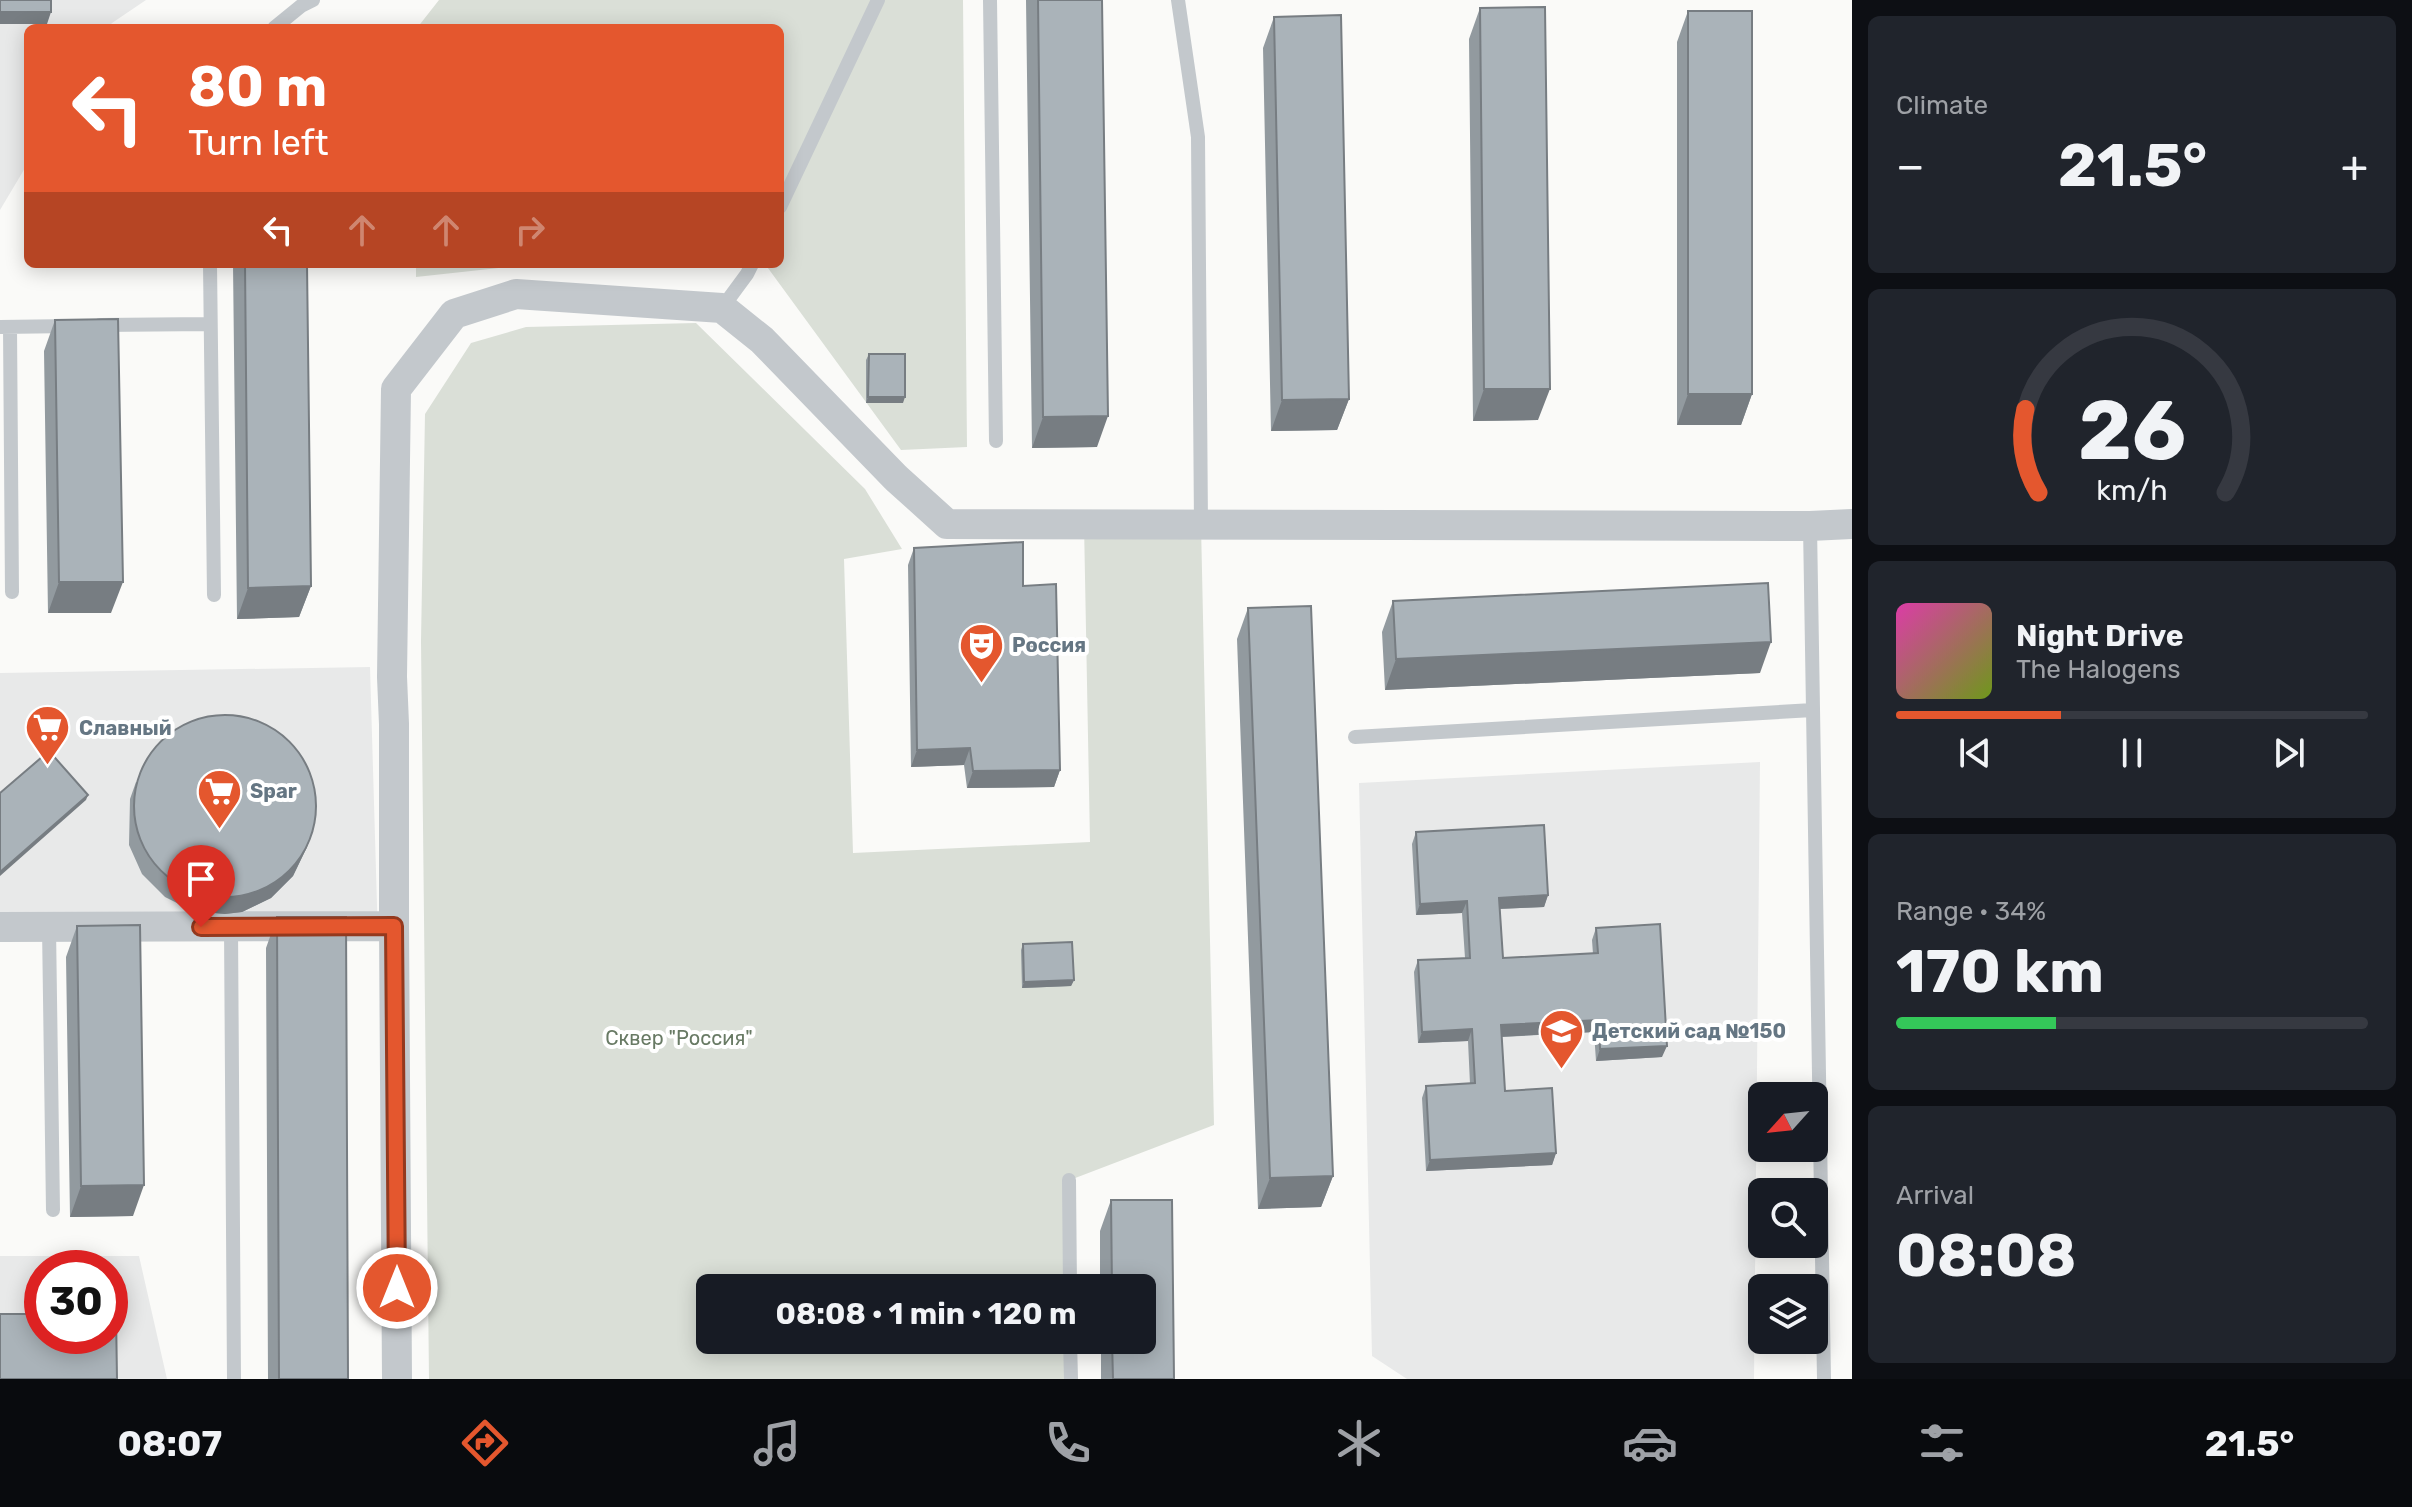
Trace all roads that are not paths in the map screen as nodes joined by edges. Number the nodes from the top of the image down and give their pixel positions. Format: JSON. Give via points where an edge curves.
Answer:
{"nodes":[{"id":1,"x":313,"y":0,"type":"edge"},
{"id":2,"x":878,"y":0,"type":"edge"},
{"id":3,"x":990,"y":0,"type":"edge"},
{"id":4,"x":1178,"y":0,"type":"edge"},
{"id":5,"x":279,"y":24,"type":"edge"},
{"id":6,"x":784,"y":199,"type":"edge"},
{"id":7,"x":210,"y":268,"type":"edge"},
{"id":8,"x":750,"y":268,"type":"edge"},
{"id":9,"x":722,"y":308,"type":"junction"},
{"id":10,"x":210,"y":324,"type":"junction"},
{"id":11,"x":5,"y":327,"type":"edge"},
{"id":12,"x":996,"y":441,"type":"dead end"},
{"id":13,"x":1852,"y":524,"type":"edge"},
{"id":14,"x":1201,"y":525,"type":"junction"},
{"id":15,"x":1810,"y":526,"type":"junction"},
{"id":16,"x":12,"y":592,"type":"dead end"},
{"id":17,"x":214,"y":595,"type":"dead end"},
{"id":18,"x":1813,"y":710,"type":"junction"},
{"id":19,"x":1355,"y":737,"type":"dead end"},
{"id":20,"x":394,"y":926,"type":"junction"},
{"id":21,"x":0,"y":927,"type":"edge"},
{"id":22,"x":49,"y":927,"type":"junction"},
{"id":23,"x":231,"y":927,"type":"junction"},
{"id":24,"x":1069,"y":1180,"type":"dead end"},
{"id":25,"x":53,"y":1210,"type":"dead end"},
{"id":26,"x":1070,"y":1274,"type":"edge"},
{"id":27,"x":1070,"y":1354,"type":"edge"},
{"id":28,"x":234,"y":1379,"type":"edge"},
{"id":29,"x":397,"y":1379,"type":"edge"},
{"id":30,"x":1071,"y":1379,"type":"edge"},
{"id":31,"x":1824,"y":1379,"type":"edge"}],
"edges":[{"from":1,"to":5,"type":"lane"},
{"from":2,"to":6,"type":"lane"},
{"from":3,"to":12,"type":"lane"},
{"from":4,"to":14,"type":"lane","via":[[1198,137]]},
{"from":7,"to":10,"type":"lane"},
{"from":8,"to":9,"type":"lane"},
{"from":9,"to":14,"type":"street","via":[[762,340],[947,524]]},
{"from":9,"to":20,"type":"street","via":[[516,294],[454,314],[396,389]]},
{"from":10,"to":11,"type":"lane"},
{"from":10,"to":17,"type":"lane"},
{"from":11,"to":16,"type":"lane"},
{"from":13,"to":15,"type":"street"},
{"from":14,"to":15,"type":"street"},
{"from":15,"to":18,"type":"lane"},
{"from":18,"to":19,"type":"lane"},
{"from":18,"to":31,"type":"lane"},
{"from":20,"to":23,"type":"street"},
{"from":20,"to":29,"type":"street"},
{"from":21,"to":22,"type":"street"},
{"from":22,"to":23,"type":"street"},
{"from":22,"to":25,"type":"lane"},
{"from":23,"to":28,"type":"lane"},
{"from":24,"to":26,"type":"lane"},
{"from":27,"to":30,"type":"lane"}]}
